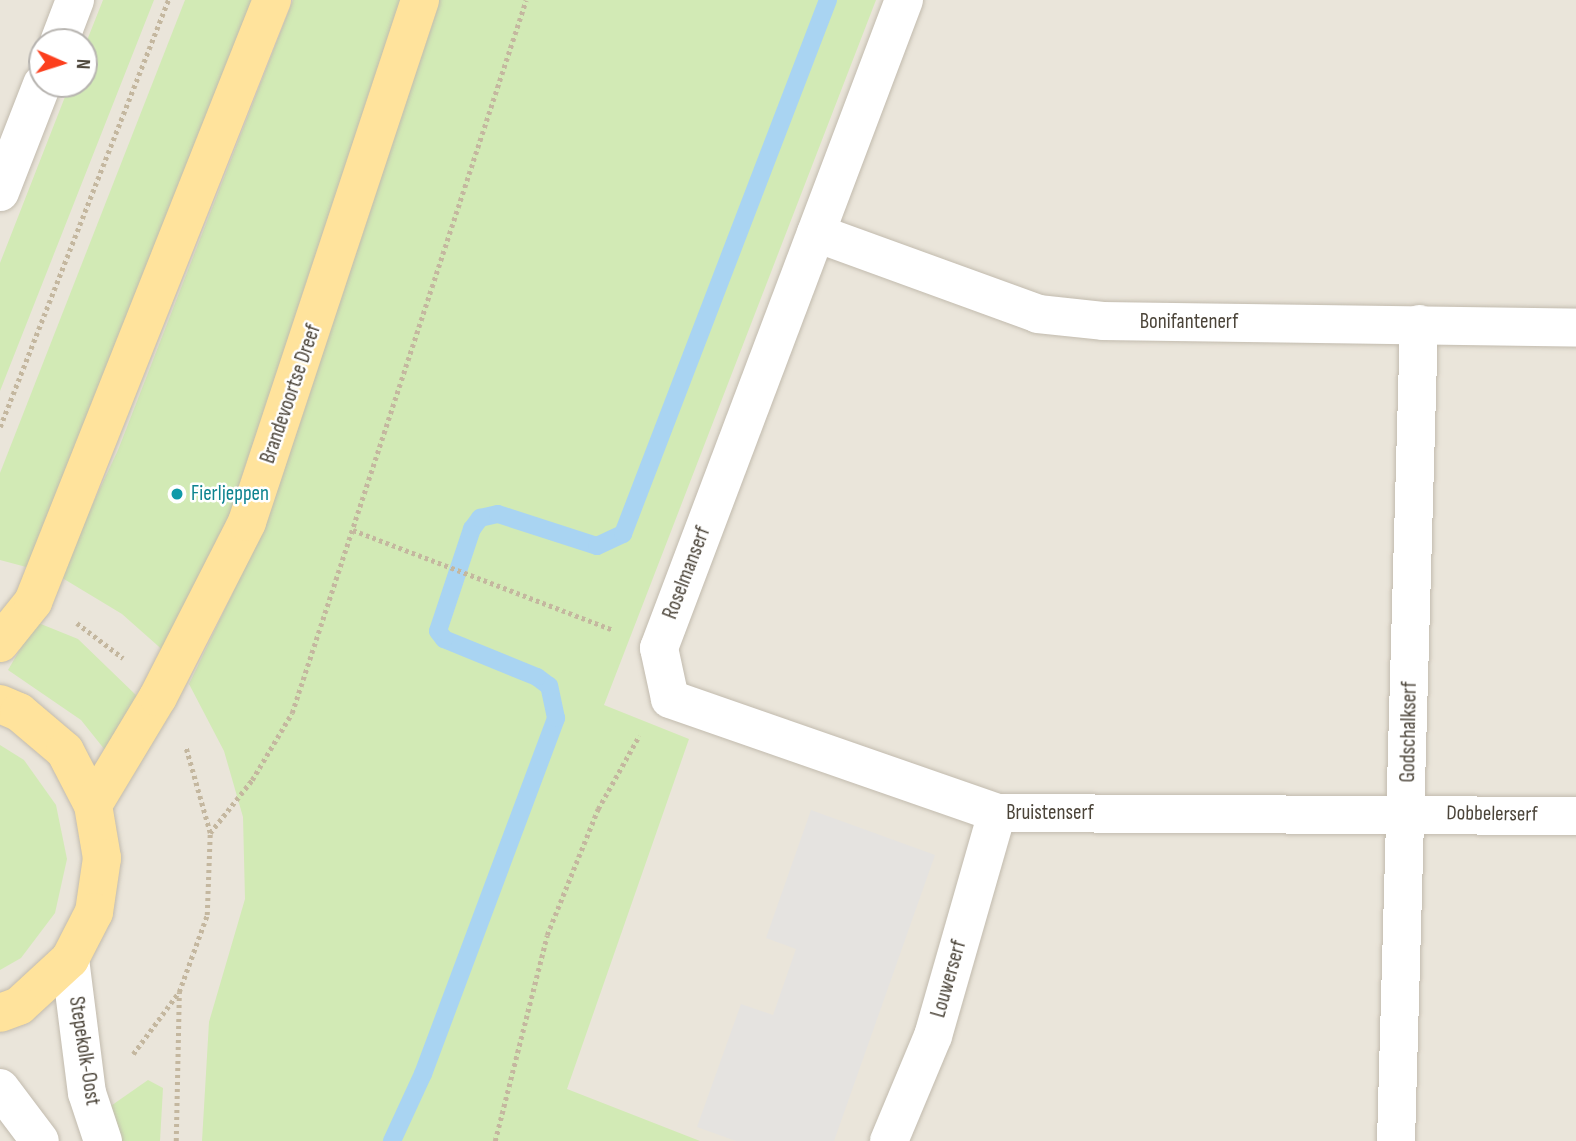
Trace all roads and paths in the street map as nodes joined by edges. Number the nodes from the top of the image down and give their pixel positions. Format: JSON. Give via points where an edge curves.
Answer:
{"nodes":[{"id":1,"x":75,"y":0,"type":"edge"},
{"id":2,"x":168,"y":0,"type":"edge"},
{"id":3,"x":272,"y":0,"type":"edge"},
{"id":4,"x":420,"y":0,"type":"edge"},
{"id":5,"x":526,"y":0,"type":"edge"},
{"id":6,"x":904,"y":0,"type":"edge"},
{"id":7,"x":64,"y":28,"type":"edge"},
{"id":8,"x":37,"y":98,"type":"edge"},
{"id":9,"x":0,"y":192,"type":"edge"},
{"id":10,"x":816,"y":233,"type":"junction"},
{"id":11,"x":1419,"y":324,"type":"junction"},
{"id":12,"x":1576,"y":328,"type":"edge"},
{"id":13,"x":0,"y":427,"type":"edge"},
{"id":14,"x":353,"y":530,"type":"junction"},
{"id":15,"x":0,"y":643,"type":"edge"},
{"id":16,"x":659,"y":648,"type":"junction"},
{"id":17,"x":670,"y":699,"type":"junction"},
{"id":18,"x":0,"y":705,"type":"edge"},
{"id":19,"x":93,"y":805,"type":"junction"},
{"id":20,"x":1407,"y":812,"type":"junction"},
{"id":21,"x":997,"y":813,"type":"junction"},
{"id":22,"x":1576,"y":816,"type":"edge"},
{"id":23,"x":210,"y":833,"type":"dead end"},
{"id":24,"x":70,"y":959,"type":"junction"},
{"id":25,"x":179,"y":992,"type":"dead end"},
{"id":26,"x":0,"y":1013,"type":"edge"},
{"id":27,"x":0,"y":1088,"type":"edge"},
{"id":28,"x":40,"y":1141,"type":"edge"},
{"id":29,"x":103,"y":1141,"type":"edge"},
{"id":30,"x":176,"y":1141,"type":"edge"},
{"id":31,"x":495,"y":1141,"type":"edge"},
{"id":32,"x":889,"y":1141,"type":"edge"},
{"id":33,"x":1396,"y":1141,"type":"edge"}],
"edges":[{"from":1,"to":7,"type":"street"},
{"from":2,"to":13,"type":"path"},
{"from":3,"to":15,"type":"main road","via":[[33,602]]},
{"from":4,"to":19,"type":"main road","name":"Brandevoortse Dreef","via":[[247,522],[158,697]]},
{"from":5,"to":14,"type":"path"},
{"from":6,"to":10,"type":"street","name":"Roselmanserf"},
{"from":8,"to":9,"type":"street"},
{"from":10,"to":11,"type":"street","name":"Bonifantenerf","via":[[1038,314],[1103,321]]},
{"from":10,"to":16,"type":"street","name":"Roselmanserf"},
{"from":11,"to":12,"type":"street","name":"Bonifantenerf"},
{"from":11,"to":20,"type":"street","name":"Godschalkserf"},
{"from":14,"to":16,"type":"path"},
{"from":14,"to":23,"type":"path","via":[[292,713],[252,780]]},
{"from":16,"to":17,"type":"street"},
{"from":17,"to":21,"type":"street","name":"Bruistenserf"},
{"from":17,"to":31,"type":"path","via":[[637,738],[598,809],[547,935]]},
{"from":18,"to":19,"type":"main road","via":[[19,712],[65,751]]},
{"from":19,"to":24,"type":"main road","via":[[102,858],[94,912]]},
{"from":20,"to":21,"type":"street","name":"Bruistenserf"},
{"from":20,"to":22,"type":"street","name":"Dobbelerserf"},
{"from":20,"to":33,"type":"street","name":"Godschalkserf"},
{"from":21,"to":32,"type":"street","name":"Louwerserf","via":[[933,1036]]},
{"from":24,"to":26,"type":"main road","via":[[19,1006]]},
{"from":24,"to":29,"type":"street","name":"Stepekolk-Oost","via":[[87,1093]]},
{"from":25,"to":30,"type":"path"},
{"from":27,"to":28,"type":"street"}]}
